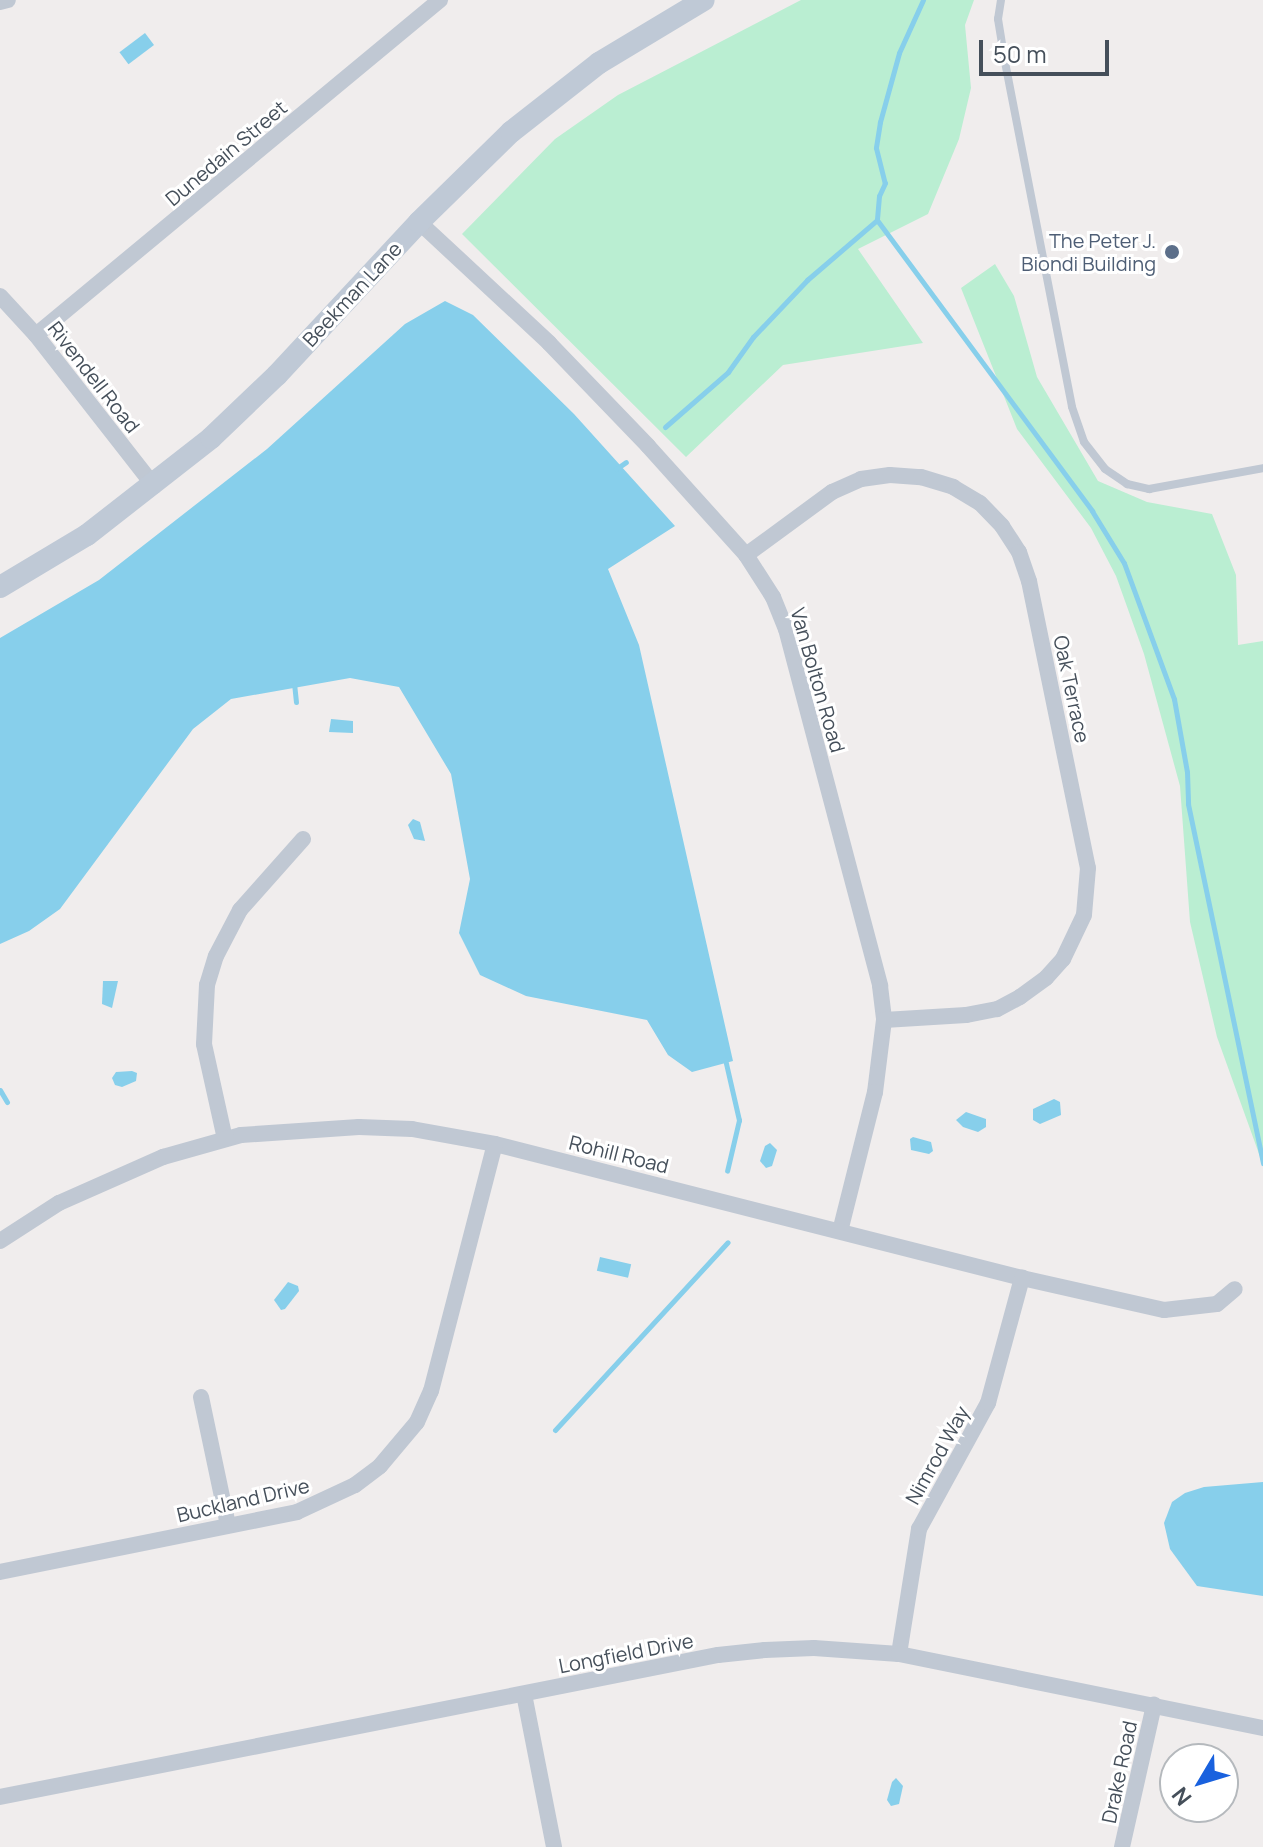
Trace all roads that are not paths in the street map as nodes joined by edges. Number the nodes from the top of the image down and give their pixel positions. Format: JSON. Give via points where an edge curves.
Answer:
{"nodes":[{"id":1,"x":8,"y":0,"type":"edge"},
{"id":2,"x":440,"y":0,"type":"edge"},
{"id":3,"x":704,"y":0,"type":"edge"},
{"id":4,"x":1001,"y":0,"type":"edge"},
{"id":5,"x":0,"y":2,"type":"edge"},
{"id":6,"x":419,"y":222,"type":"junction"},
{"id":7,"x":0,"y":296,"type":"edge"},
{"id":8,"x":36,"y":335,"type":"junction"},
{"id":9,"x":1263,"y":468,"type":"edge"},
{"id":10,"x":154,"y":486,"type":"junction"},
{"id":11,"x":746,"y":555,"type":"junction"},
{"id":12,"x":0,"y":587,"type":"edge"},
{"id":13,"x":303,"y":839,"type":"dead end"},
{"id":14,"x":884,"y":1020,"type":"junction"},
{"id":15,"x":225,"y":1139,"type":"junction"},
{"id":16,"x":495,"y":1144,"type":"junction"},
{"id":17,"x":840,"y":1231,"type":"junction"},
{"id":18,"x":0,"y":1241,"type":"edge"},
{"id":19,"x":1022,"y":1278,"type":"junction"},
{"id":20,"x":1235,"y":1289,"type":"dead end"},
{"id":21,"x":201,"y":1397,"type":"dead end"},
{"id":22,"x":228,"y":1525,"type":"junction"},
{"id":23,"x":0,"y":1572,"type":"edge"},
{"id":24,"x":899,"y":1654,"type":"junction"},
{"id":25,"x":524,"y":1694,"type":"junction"},
{"id":26,"x":1154,"y":1705,"type":"junction"},
{"id":27,"x":1263,"y":1728,"type":"edge"},
{"id":28,"x":0,"y":1797,"type":"edge"},
{"id":29,"x":554,"y":1847,"type":"edge"},
{"id":30,"x":1122,"y":1847,"type":"edge"}],
"edges":[{"from":1,"to":5,"type":"street"},
{"from":2,"to":8,"type":"street","name":"Dunedain Street"},
{"from":3,"to":6,"type":"street","name":"Beekman Lane","via":[[599,63],[511,132]]},
{"from":4,"to":9,"type":"lane","via":[[998,19],[1005,62],[1072,407],[1084,442],[1105,469],[1127,484],[1149,489]]},
{"from":6,"to":10,"type":"street","name":"Beekman Lane","via":[[277,375]]},
{"from":6,"to":11,"type":"street","name":"Van Bolton Road","via":[[588,382]]},
{"from":7,"to":8,"type":"street","name":"Rivendell Road"},
{"from":8,"to":10,"type":"street","name":"Rivendell Road"},
{"from":10,"to":12,"type":"street","name":"Beekman Lane","via":[[87,535]]},
{"from":11,"to":14,"type":"street","name":"Van Bolton Road","via":[[786,629],[880,986]]},
{"from":11,"to":14,"type":"street","name":"Oak Terrace","via":[[832,492],[861,479],[921,477],[980,503],[1019,552],[1029,581],[1088,868],[1084,915],[1063,959],[1020,997],[997,1009],[966,1015]]},
{"from":13,"to":15,"type":"street","via":[[240,910],[207,985],[204,1044]]},
{"from":14,"to":17,"type":"street","name":"Van Bolton Road","via":[[875,1092]]},
{"from":15,"to":16,"type":"street","name":"Rohill Road","via":[[359,1127],[412,1129]]},
{"from":15,"to":18,"type":"street","name":"Rohill Road","via":[[95,1184]]},
{"from":16,"to":17,"type":"street","name":"Rohill Road"},
{"from":16,"to":22,"type":"street","name":"Buckland Drive","via":[[442,1357],[417,1422],[380,1466],[342,1493],[297,1512]]},
{"from":17,"to":19,"type":"street","name":"Rohill Road"},
{"from":19,"to":20,"type":"street","name":"Rohill Road","via":[[1164,1310],[1217,1304]]},
{"from":19,"to":24,"type":"street","name":"Nimrod Way","via":[[988,1403],[919,1529]]},
{"from":21,"to":22,"type":"street"},
{"from":22,"to":23,"type":"street","name":"Buckland Drive"},
{"from":24,"to":25,"type":"street","name":"Longfield Drive","via":[[814,1648],[749,1651]]},
{"from":24,"to":26,"type":"street","name":"Longfield Drive"},
{"from":25,"to":28,"type":"street","name":"Longfield Drive"},
{"from":25,"to":29,"type":"street"},
{"from":26,"to":27,"type":"street","name":"Longfield Drive"},
{"from":26,"to":30,"type":"street","name":"Drake Road"}]}
